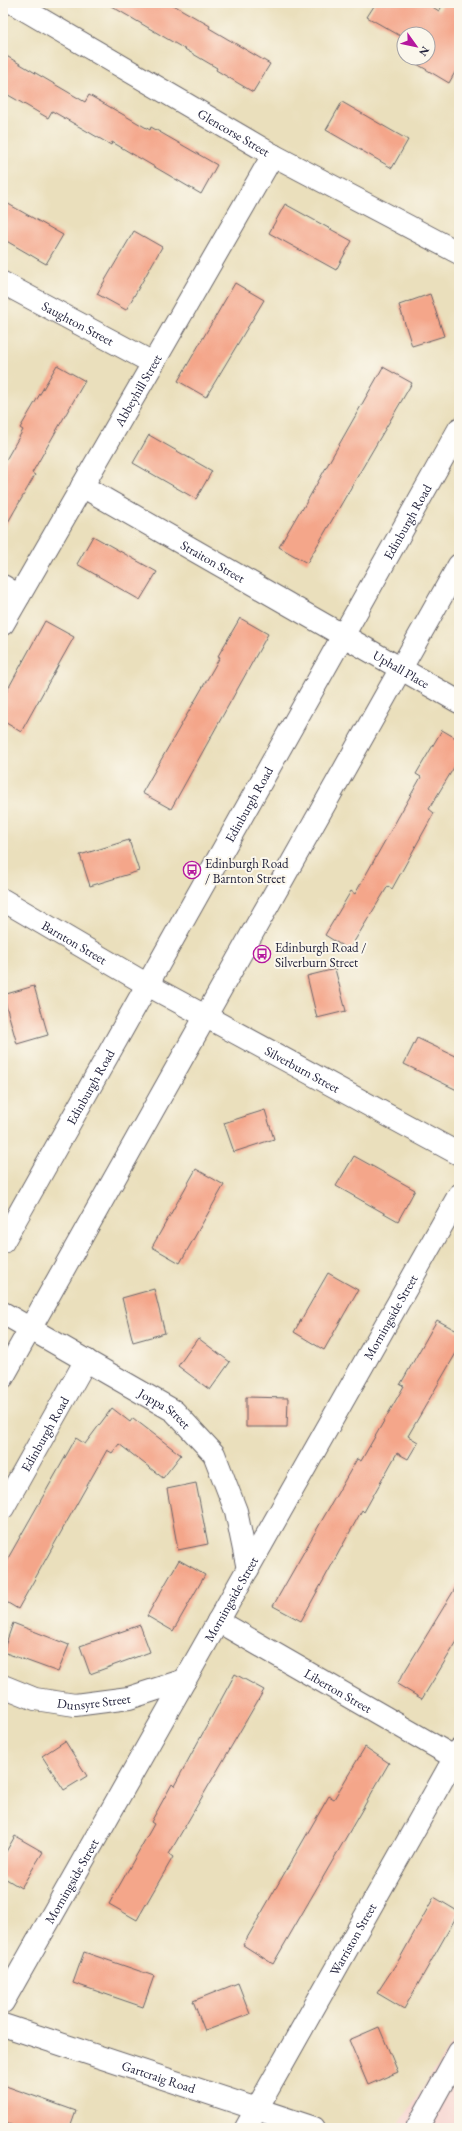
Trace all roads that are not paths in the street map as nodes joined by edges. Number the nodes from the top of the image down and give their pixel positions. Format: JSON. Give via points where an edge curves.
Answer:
{"nodes":[{"id":1,"x":13,"y":3,"type":"edge"},
{"id":2,"x":273,"y":155,"type":"junction"},
{"id":3,"x":459,"y":253,"type":"edge"},
{"id":4,"x":3,"y":283,"type":"edge"},
{"id":5,"x":153,"y":363,"type":"junction"},
{"id":6,"x":459,"y":429,"type":"edge"},
{"id":7,"x":82,"y":486,"type":"junction"},
{"id":8,"x":459,"y":565,"type":"edge"},
{"id":9,"x":11,"y":591,"type":"edge"},
{"id":10,"x":3,"y":624,"type":"edge"},
{"id":11,"x":344,"y":635,"type":"junction"},
{"id":12,"x":400,"y":670,"type":"junction"},
{"id":13,"x":459,"y":702,"type":"edge"},
{"id":14,"x":3,"y":900,"type":"edge"},
{"id":15,"x":146,"y":984,"type":"junction"},
{"id":16,"x":205,"y":1016,"type":"junction"},
{"id":17,"x":459,"y":1154,"type":"edge"},
{"id":18,"x":459,"y":1195,"type":"edge"},
{"id":19,"x":3,"y":1242,"type":"edge"},
{"id":20,"x":3,"y":1313,"type":"edge"},
{"id":21,"x":30,"y":1328,"type":"junction"},
{"id":22,"x":86,"y":1360,"type":"junction"},
{"id":23,"x":3,"y":1377,"type":"edge"},
{"id":24,"x":3,"y":1508,"type":"edge"},
{"id":25,"x":248,"y":1569,"type":"junction"},
{"id":26,"x":218,"y":1621,"type":"junction"},
{"id":27,"x":185,"y":1680,"type":"junction"},
{"id":28,"x":3,"y":1686,"type":"edge"},
{"id":29,"x":458,"y":1756,"type":"edge"},
{"id":30,"x":3,"y":2002,"type":"edge"},
{"id":31,"x":3,"y":2025,"type":"edge"},
{"id":32,"x":459,"y":2052,"type":"edge"},
{"id":33,"x":252,"y":2119,"type":"edge"},
{"id":34,"x":314,"y":2128,"type":"edge"},
{"id":35,"x":417,"y":2128,"type":"edge"}],
"edges":[{"from":1,"to":2,"type":"street","name":"Glencorse Street"},
{"from":2,"to":3,"type":"street","name":"Glencorse Street"},
{"from":2,"to":5,"type":"street","name":"Abbeyhill Street"},
{"from":4,"to":5,"type":"street","name":"Saughton Street"},
{"from":5,"to":7,"type":"street","name":"Abbeyhill Street"},
{"from":6,"to":11,"type":"street","name":"Edinburgh Road"},
{"from":7,"to":9,"type":"street","name":"Abbeyhill Street"},
{"from":7,"to":11,"type":"street","name":"Straiton Street"},
{"from":8,"to":12,"type":"street"},
{"from":9,"to":10,"type":"street","name":"Abbeyhill Street"},
{"from":11,"to":12,"type":"street","name":"Uphall Place"},
{"from":11,"to":15,"type":"street","name":"Edinburgh Road"},
{"from":12,"to":13,"type":"street","name":"Uphall Place"},
{"from":12,"to":16,"type":"street"},
{"from":14,"to":15,"type":"street","name":"Barnton Street"},
{"from":15,"to":16,"type":"street","name":"Silverburn Street"},
{"from":15,"to":19,"type":"street","name":"Edinburgh Road"},
{"from":16,"to":17,"type":"street","name":"Silverburn Street"},
{"from":16,"to":21,"type":"street"},
{"from":18,"to":25,"type":"street","name":"Morningside Street"},
{"from":20,"to":21,"type":"street","name":"Joppa Street"},
{"from":21,"to":22,"type":"street","name":"Joppa Street"},
{"from":21,"to":23,"type":"street"},
{"from":22,"to":24,"type":"street","name":"Edinburgh Road"},
{"from":22,"to":25,"type":"street","name":"Joppa Street","via":[[174,1411],[214,1454],[236,1511]]},
{"from":25,"to":26,"type":"street","name":"Morningside Street"},
{"from":26,"to":27,"type":"street","name":"Morningside Street"},
{"from":26,"to":29,"type":"street","name":"Liberton Street"},
{"from":27,"to":28,"type":"street","name":"Dunsyre Street","via":[[129,1698],[75,1705],[35,1699]]},
{"from":27,"to":30,"type":"street","name":"Morningside Street"},
{"from":29,"to":33,"type":"street","name":"Warriston Street"},
{"from":31,"to":33,"type":"street","name":"Gartcraig Road"},
{"from":32,"to":35,"type":"street"},
{"from":33,"to":34,"type":"street","name":"Gartcraig Road"}]}
